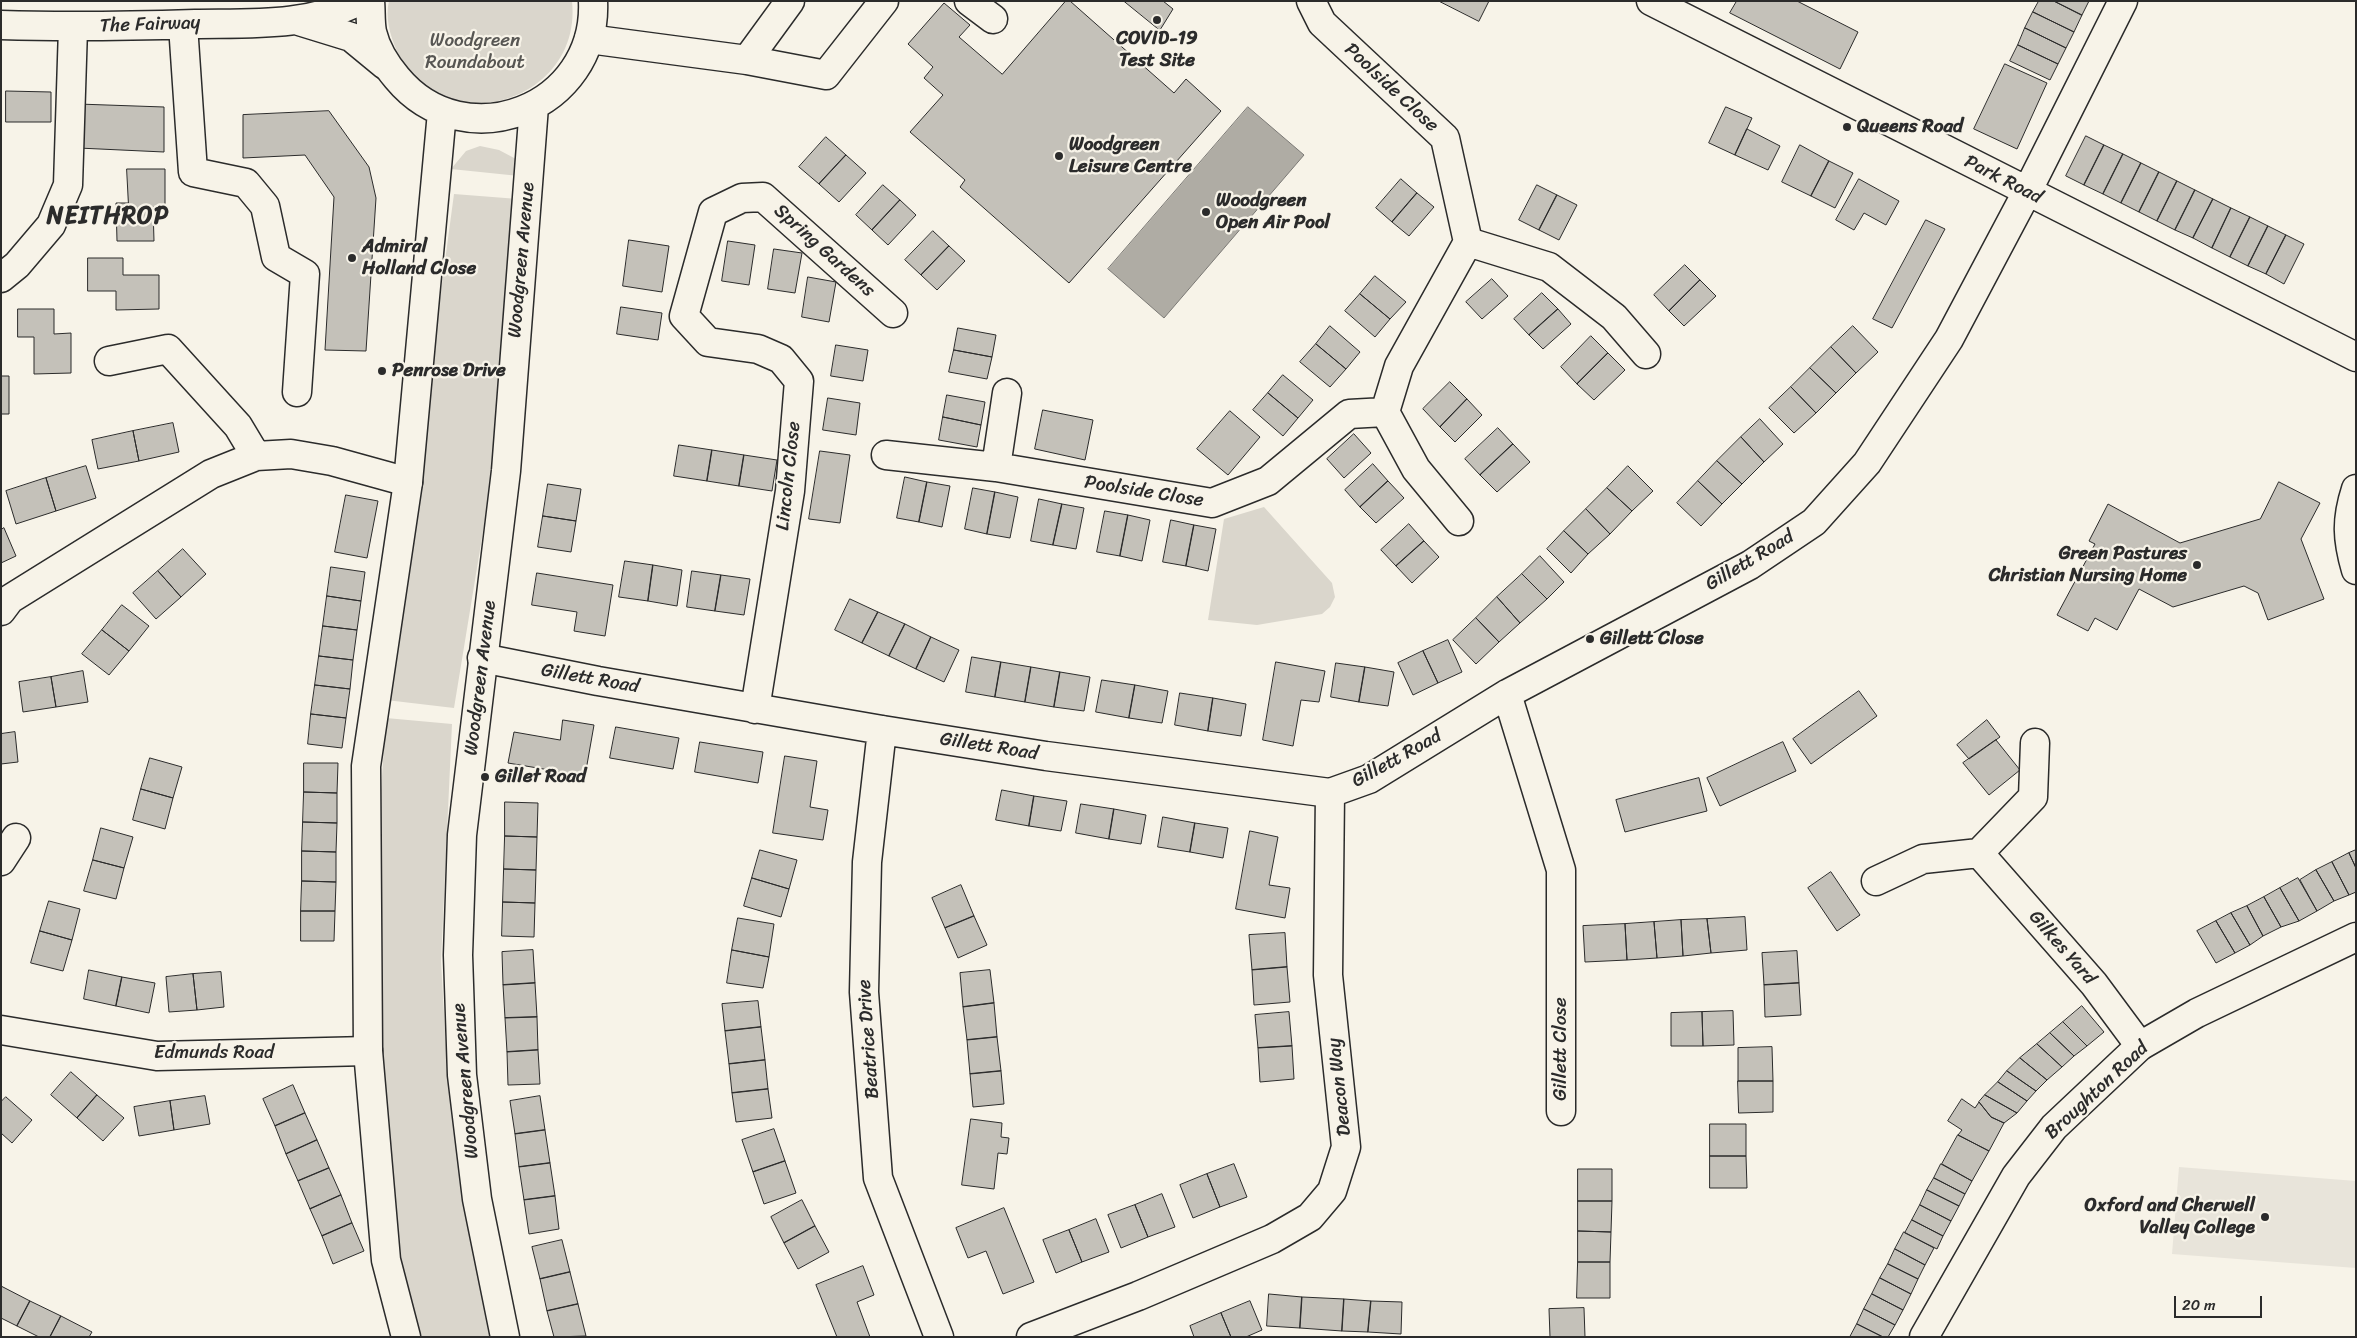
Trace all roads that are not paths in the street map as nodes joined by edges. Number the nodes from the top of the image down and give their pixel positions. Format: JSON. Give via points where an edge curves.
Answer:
{"nodes":[{"id":1,"x":359,"y":1,"type":"edge"},
{"id":2,"x":370,"y":1,"type":"edge"},
{"id":3,"x":593,"y":1,"type":"edge"},
{"id":4,"x":790,"y":1,"type":"edge"},
{"id":5,"x":884,"y":1,"type":"edge"},
{"id":6,"x":969,"y":1,"type":"edge"},
{"id":7,"x":1311,"y":1,"type":"edge"},
{"id":8,"x":1651,"y":1,"type":"edge"},
{"id":9,"x":2123,"y":1,"type":"edge"},
{"id":10,"x":993,"y":19,"type":"dead end"},
{"id":11,"x":299,"y":21,"type":"junction"},
{"id":12,"x":183,"y":24,"type":"junction"},
{"id":13,"x":1,"y":25,"type":"edge"},
{"id":14,"x":73,"y":28,"type":"junction"},
{"id":15,"x":589,"y":39,"type":"junction"},
{"id":16,"x":747,"y":60,"type":"junction"},
{"id":17,"x":385,"y":64,"type":"junction"},
{"id":18,"x":534,"y":106,"type":"junction"},
{"id":19,"x":442,"y":112,"type":"junction"},
{"id":20,"x":2027,"y":192,"type":"junction"},
{"id":21,"x":1468,"y":242,"type":"junction"},
{"id":22,"x":1,"y":278,"type":"edge"},
{"id":23,"x":892,"y":313,"type":"dead end"},
{"id":24,"x":684,"y":316,"type":"joint"},
{"id":25,"x":1646,"y":354,"type":"dead end"},
{"id":26,"x":2356,"y":358,"type":"edge"},
{"id":27,"x":109,"y":361,"type":"dead end"},
{"id":28,"x":297,"y":392,"type":"dead end"},
{"id":29,"x":1007,"y":393,"type":"dead end"},
{"id":30,"x":1385,"y":412,"type":"junction"},
{"id":31,"x":886,"y":455,"type":"dead end"},
{"id":32,"x":256,"y":456,"type":"junction"},
{"id":33,"x":996,"y":467,"type":"junction"},
{"id":34,"x":408,"y":482,"type":"junction"},
{"id":35,"x":2356,"y":489,"type":"edge"},
{"id":36,"x":1459,"y":521,"type":"dead end"},
{"id":37,"x":2356,"y":570,"type":"edge"},
{"id":38,"x":1,"y":611,"type":"edge"},
{"id":39,"x":482,"y":658,"type":"junction"},
{"id":40,"x":1507,"y":694,"type":"junction"},
{"id":41,"x":755,"y":709,"type":"junction"},
{"id":42,"x":882,"y":730,"type":"junction"},
{"id":43,"x":2035,"y":743,"type":"dead end"},
{"id":44,"x":1330,"y":793,"type":"junction"},
{"id":45,"x":16,"y":838,"type":"dead end"},
{"id":46,"x":1979,"y":853,"type":"junction"},
{"id":47,"x":1,"y":861,"type":"edge"},
{"id":48,"x":1876,"y":881,"type":"dead end"},
{"id":49,"x":2356,"y":937,"type":"edge"},
{"id":50,"x":1,"y":1030,"type":"edge"},
{"id":51,"x":2140,"y":1046,"type":"junction"},
{"id":52,"x":368,"y":1051,"type":"junction"},
{"id":53,"x":1561,"y":1112,"type":"dead end"},
{"id":54,"x":406,"y":1337,"type":"edge"},
{"id":55,"x":505,"y":1337,"type":"edge"},
{"id":56,"x":939,"y":1337,"type":"edge"},
{"id":57,"x":1031,"y":1337,"type":"edge"},
{"id":58,"x":1924,"y":1337,"type":"edge"}],
"edges":[{"from":1,"to":11,"type":"street","name":"The Fairway"},
{"from":2,"to":17,"type":"street","via":[[372,32]]},
{"from":3,"to":15,"type":"street"},
{"from":4,"to":16,"type":"street"},
{"from":5,"to":16,"type":"street","via":[[826,75]]},
{"from":6,"to":10,"type":"street"},
{"from":7,"to":21,"type":"street","name":"Poolside Close","via":[[1322,23],[1445,138]]},
{"from":8,"to":20,"type":"street","name":"Park Road"},
{"from":9,"to":20,"type":"street"},
{"from":11,"to":12,"type":"street","name":"The Fairway"},
{"from":11,"to":17,"type":"street","name":"The Fairway","via":[[351,37]]},
{"from":12,"to":14,"type":"street","name":"The Fairway"},
{"from":12,"to":28,"type":"street","via":[[193,172],[246,183],[265,206],[276,257],[305,274]]},
{"from":13,"to":14,"type":"street","name":"The Fairway"},
{"from":14,"to":22,"type":"street","via":[[68,185],[51,224],[17,265]]},
{"from":15,"to":16,"type":"street"},
{"from":15,"to":18,"type":"street","via":[[577,66],[558,89]]},
{"from":17,"to":19,"type":"street","via":[[410,93]]},
{"from":18,"to":19,"type":"street","via":[[504,117],[481,119]]},
{"from":18,"to":39,"type":"street","name":"Woodgreen Avenue","via":[[506,472]]},
{"from":19,"to":34,"type":"street"},
{"from":20,"to":26,"type":"street","name":"Park Road"},
{"from":20,"to":40,"type":"street","name":"Gillett Road","via":[[1944,346],[1867,463],[1814,522],[1750,565]]},
{"from":21,"to":25,"type":"street","via":[[1549,267],[1614,317]]},
{"from":21,"to":30,"type":"street","via":[[1399,366]]},
{"from":23,"to":24,"type":"street","name":"Spring Gardens","via":[[763,197],[742,198],[713,212]]},
{"from":24,"to":41,"type":"street","name":"Lincoln Close","via":[[708,342],[758,349],[781,359],[798,381],[790,491]]},
{"from":27,"to":32,"type":"street","via":[[168,349],[238,426]]},
{"from":29,"to":33,"type":"street"},
{"from":30,"to":33,"type":"street","name":"Poolside Close","via":[[1349,414],[1268,480],[1212,503]]},
{"from":30,"to":36,"type":"street","via":[[1416,470]]},
{"from":31,"to":33,"type":"street","name":"Poolside Close"},
{"from":32,"to":34,"type":"street","via":[[291,454],[332,461]]},
{"from":32,"to":38,"type":"street","via":[[211,474],[10,599]]},
{"from":34,"to":52,"type":"street","via":[[366,766]]},
{"from":35,"to":37,"type":"street","via":[[2349,511],[2348,542]]},
{"from":39,"to":41,"type":"street","name":"Gillett Road"},
{"from":39,"to":55,"type":"street","name":"Woodgreen Avenue","via":[[462,835],[458,955],[460,1029],[462,1075],[477,1199]]},
{"from":40,"to":44,"type":"street","name":"Gillett Road","via":[[1369,779]]},
{"from":40,"to":53,"type":"street","name":"Gillett Close","via":[[1561,870]]},
{"from":41,"to":42,"type":"street","name":"Gillett Road"},
{"from":42,"to":44,"type":"street","name":"Gillett Road","via":[[1046,756]]},
{"from":42,"to":56,"type":"street","name":"Beatrice Drive","via":[[867,862],[864,992],[878,1178]]},
{"from":43,"to":46,"type":"street","via":[[2034,797]]},
{"from":44,"to":57,"type":"street","name":"Deacon Way","via":[[1328,975],[1346,1147],[1332,1192],[1310,1217],[1272,1239]]},
{"from":45,"to":47,"type":"street"},
{"from":46,"to":48,"type":"street","via":[[1923,859]]},
{"from":46,"to":51,"type":"street","name":"Gilkes Yard","via":[[2094,984]]},
{"from":49,"to":51,"type":"street","name":"Broughton Road","via":[[2197,1013]]},
{"from":50,"to":52,"type":"street","name":"Edmunds Road","via":[[157,1056]]},
{"from":51,"to":58,"type":"street","name":"Broughton Road","via":[[2054,1126],[2016,1176]]},
{"from":52,"to":54,"type":"street","via":[[386,1260]]}]}
